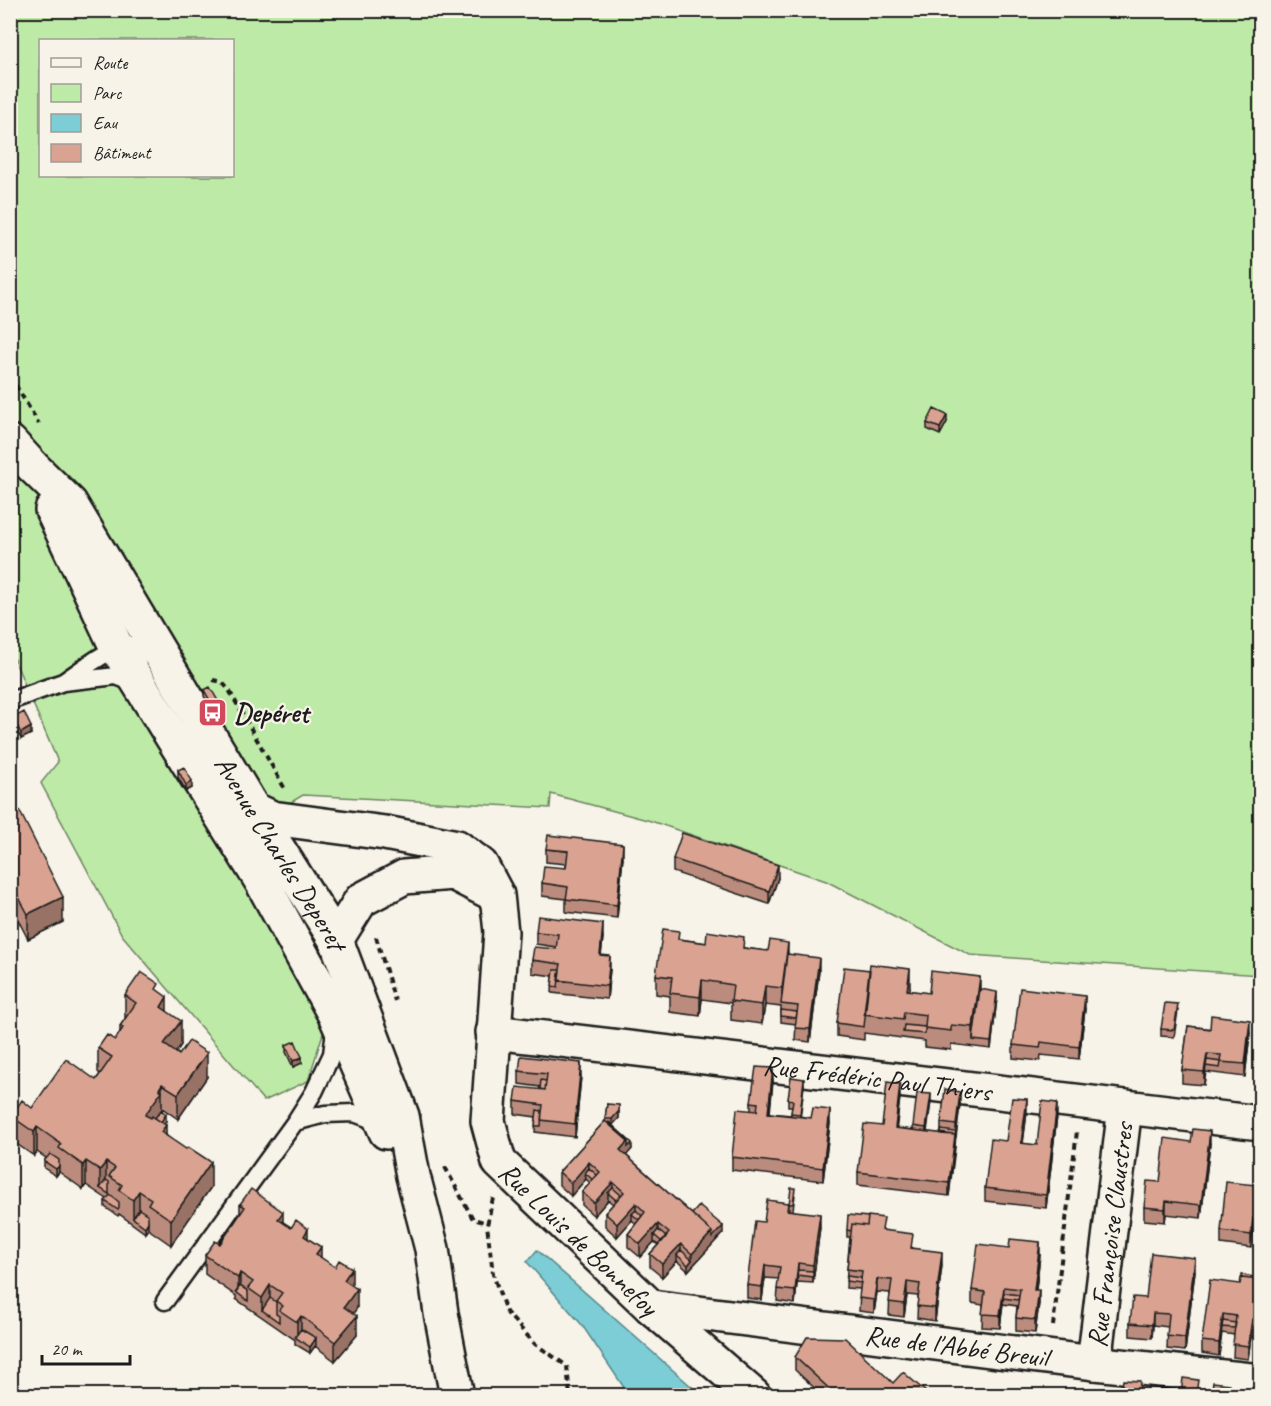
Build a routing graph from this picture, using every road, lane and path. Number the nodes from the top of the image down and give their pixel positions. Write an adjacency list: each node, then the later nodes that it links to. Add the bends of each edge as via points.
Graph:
1 (10, 442): 2 (street, Avenue Charles Deperet)
2 (33, 467): 3 (street, Avenue Charles Deperet); 4 (street, Avenue Charles Deperet, via 70,503)
3 (117, 648): 4 (lane, via 129,644 141,648); 5 (lane); 6 (street, Avenue Charles Deperet)
4 (177, 681): 8 (street, Avenue Charles Deperet)
5 (63, 682): 6 (lane, via 116,676); 7 (lane)
6 (140, 685): 11 (street, Avenue Charles Deperet, via 262,882)
7 (10, 701)
8 (253, 809): 9 (street, Rue Louis de Bonnefoy, via 272,818 457,846 481,865); 10 (street, Avenue Charles Deperet)
9 (497, 895): 10 (street, via 453,873 404,877 361,900); 12 (street, Rue Louis de Bonnefoy, via 501,932)
10 (336, 940): 19 (street, Avenue Charles Deperet, via 402,1116)
11 (336, 1017): 15 (lane, via 332,1054); 17 (street, Avenue Charles Deperet)
12 (493, 1032): 13 (street, Rue Frédéric Paul Thiers); 18 (street, Rue Louis de Bonnefoy, via 488,1121)
13 (1081, 1101): 14 (street, Rue Frédéric Paul Thiers); 22 (path)
14 (1125, 1107): 16 (street, Rue Frédéric Paul Thiers); 23 (street, Rue Françoise Claustres)
15 (295, 1122): 17 (lane, via 325,1114 354,1113); 20 (lane)
16 (1260, 1123)
17 (381, 1124): 19 (street, Avenue Charles Deperet)
18 (499, 1162): 21 (street, Rue Louis de Bonnefoy); 26 (path, via 488,1225 493,1274 506,1312 535,1344 567,1366)
19 (413, 1176): 25 (street, Avenue Charles Deperet, via 432,1249)
20 (165, 1301)
21 (651, 1307): 22 (street, Rue de l'Abbé Breuil); 27 (street, Rue Louis de Bonnefoy)
22 (1049, 1357): 23 (street, Rue de l'Abbé Breuil)
23 (1094, 1363): 24 (street, Rue de l'Abbé Breuil)
24 (1260, 1382)
25 (457, 1395)
26 (570, 1395)
27 (754, 1395)

